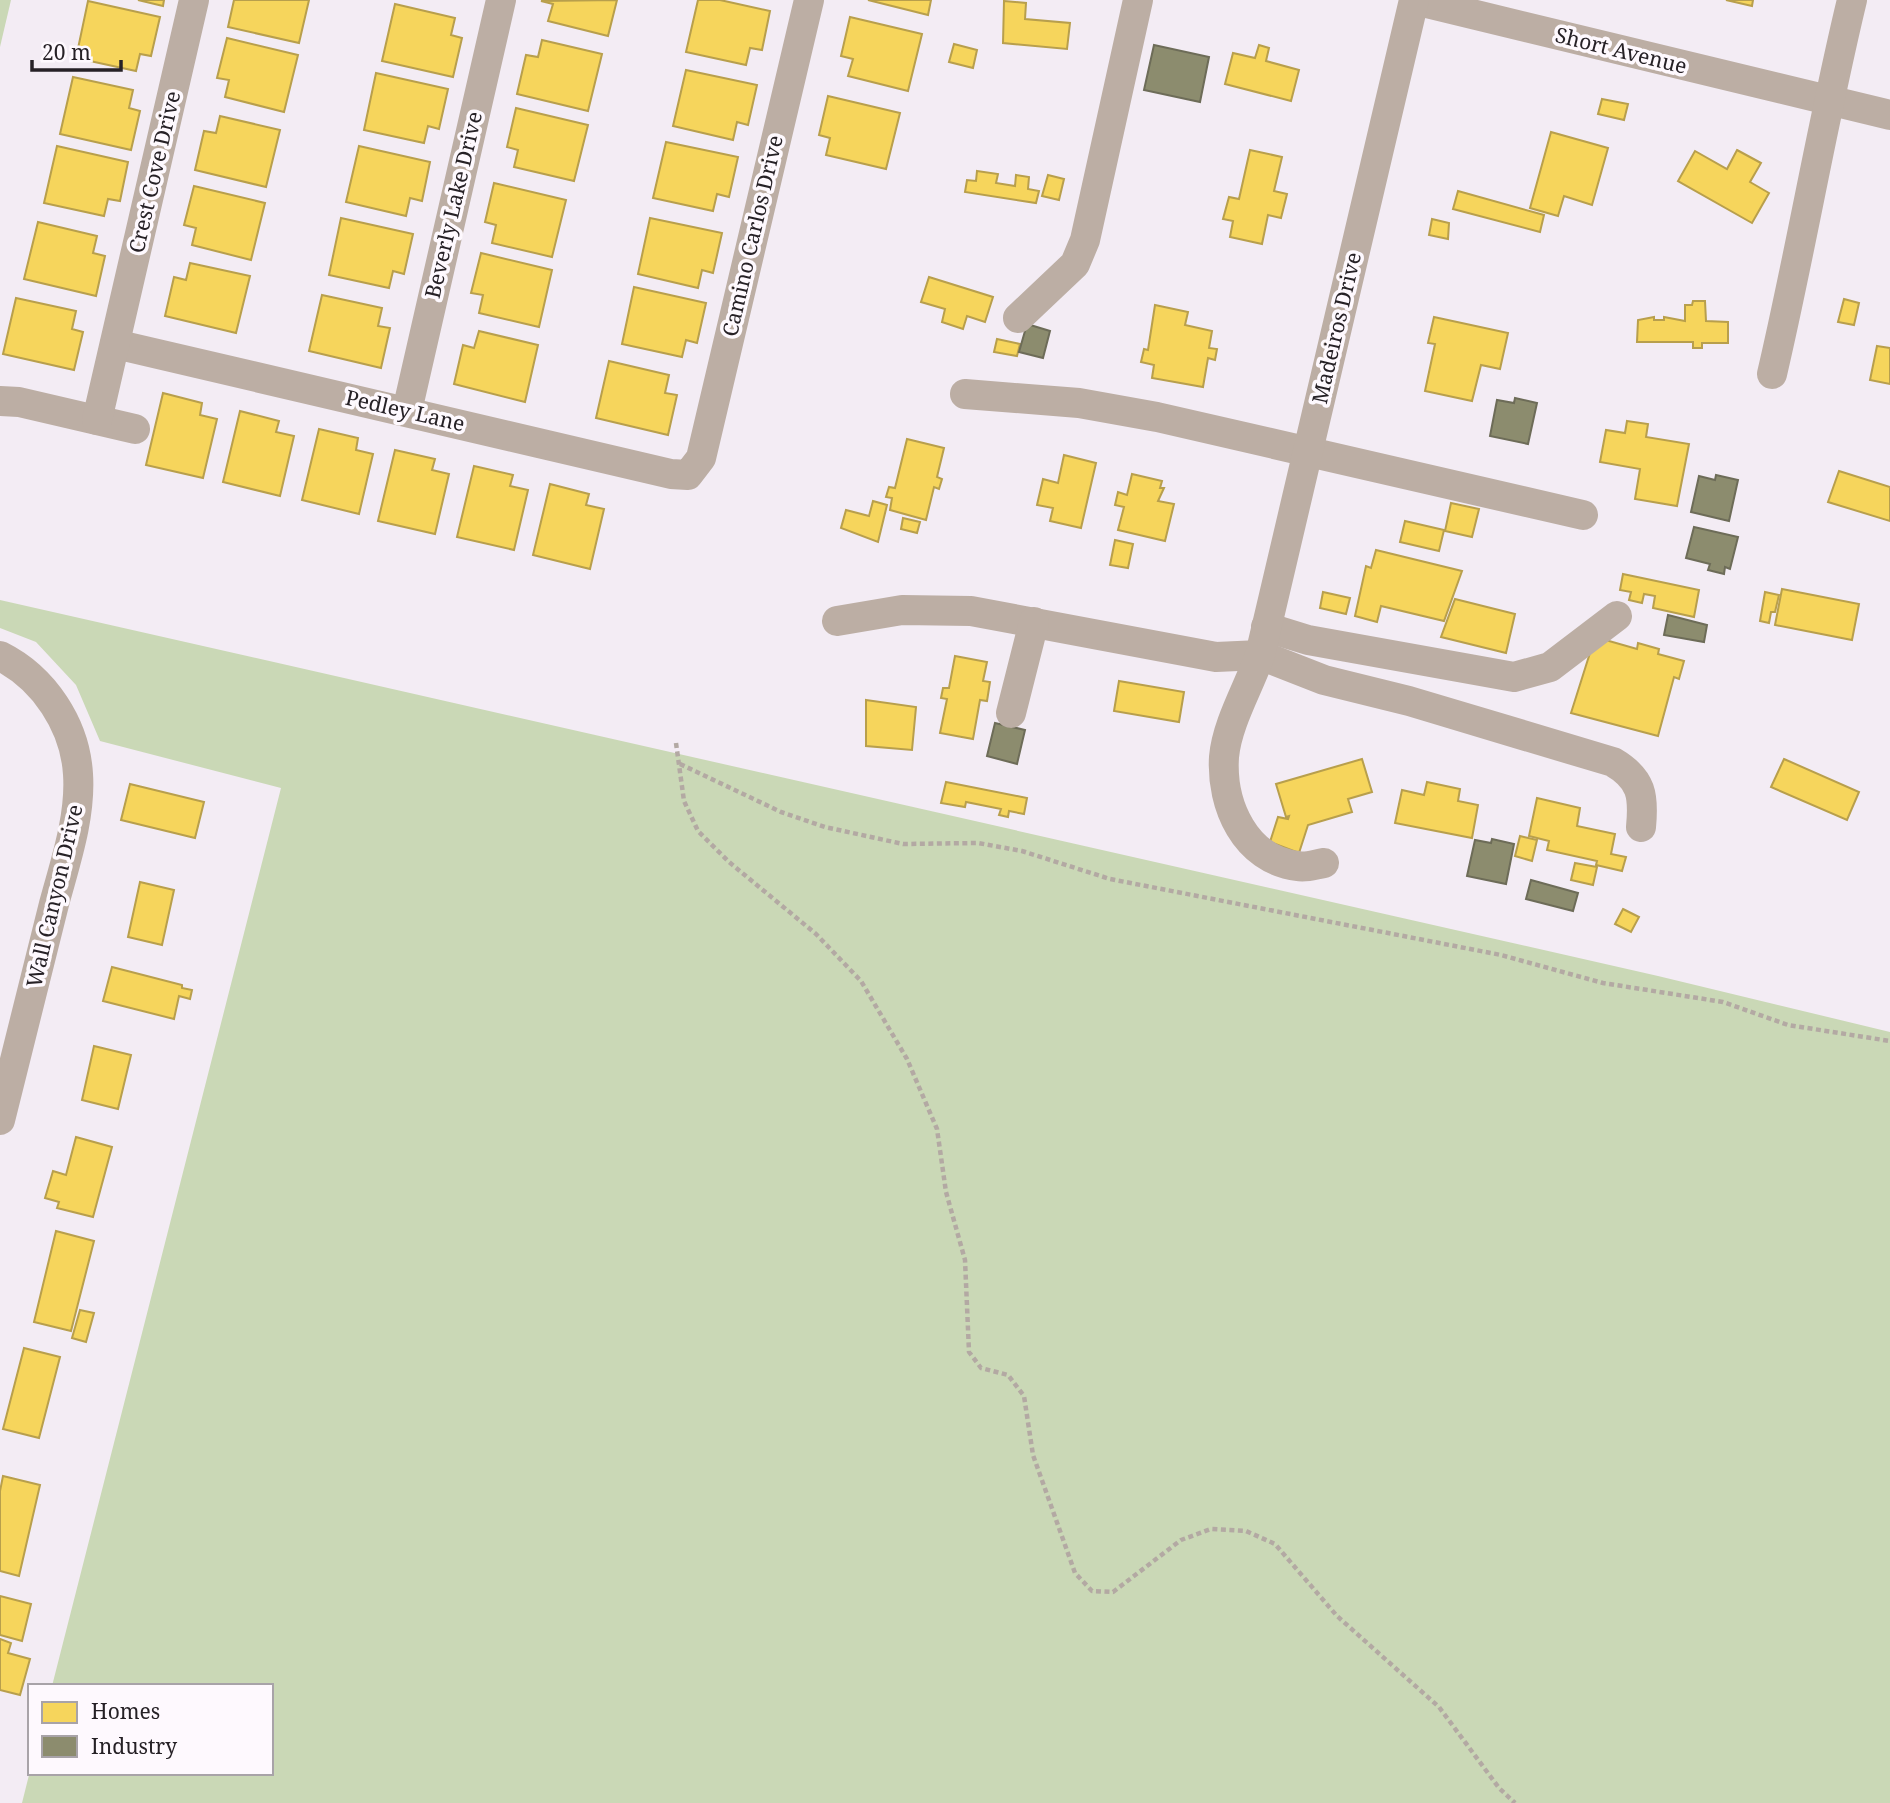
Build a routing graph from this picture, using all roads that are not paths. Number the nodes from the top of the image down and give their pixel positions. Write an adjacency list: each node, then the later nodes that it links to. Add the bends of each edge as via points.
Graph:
1 (194, 0): 10 (street, Crest Cove Drive)
2 (501, 0): 14 (street, Beverly Lake Drive)
3 (809, 0): 18 (street, Camino Carlos Drive, via 701,458)
4 (1138, 0): 9 (street, via 1085,240 1075,264)
5 (1414, 0): 7 (street, Short Avenue); 17 (street, Madeiros Drive)
6 (1852, 0): 7 (street)
7 (1827, 102): 8 (street, Short Avenue); 11 (street)
8 (1890, 115)
9 (1018, 318)
10 (115, 344): 14 (street, Pedley Lane); 15 (street, Crest Cove Drive)
11 (1772, 374)
12 (965, 394): 17 (street, via 1079,403)
13 (0, 401): 15 (street)
14 (407, 411): 18 (street, Pedley Lane, via 671,474 688,475)
15 (97, 420): 16 (street)
16 (135, 429)
17 (1308, 454): 19 (street); 23 (street, Madeiros Drive)
18 (694, 470)
19 (1583, 515)
20 (1618, 616): 23 (street, via 1550,667 1514,677 1308,640)
21 (837, 621): 22 (street, via 936,609)
22 (1034, 622): 23 (street, via 1216,657); 25 (street)
23 (1263, 641): 26 (street, via 1324,680 1613,762 1631,773 1640,790); 27 (street, Madeiros Drive, via 1224,756 1229,805 1238,829 1259,851 1299,867)
24 (0, 656): 28 (street, Wall Canyon Drive, via 37,682 58,709 72,740 78,804)
25 (1012, 713)
26 (1641, 827)
27 (1324, 863)
28 (0, 1121)

